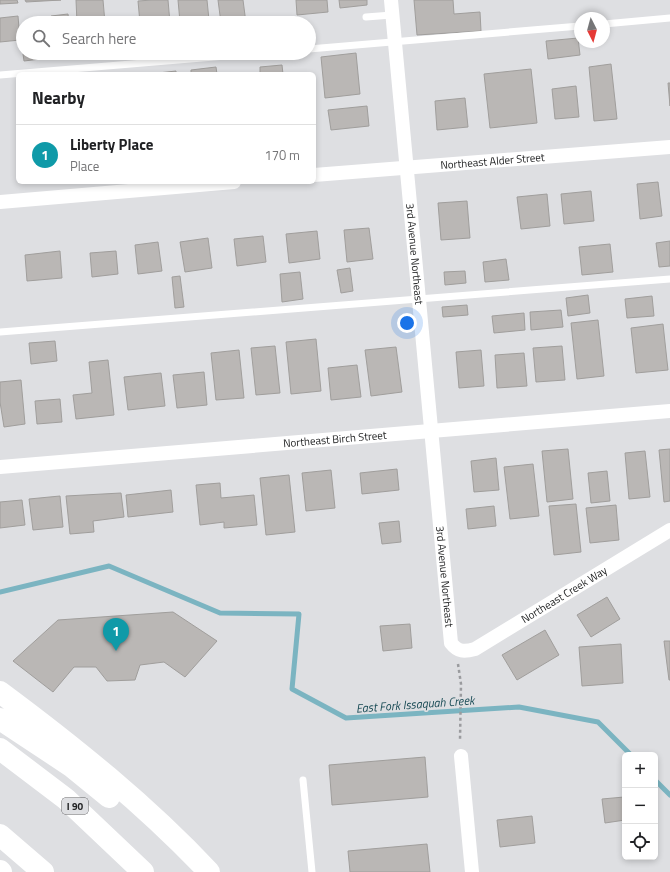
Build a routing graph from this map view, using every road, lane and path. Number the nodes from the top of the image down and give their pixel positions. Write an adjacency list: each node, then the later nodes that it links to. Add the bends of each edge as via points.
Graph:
1 (391, 0): 2 (street, 3rd Avenue Northeast)
2 (392, 15): 3 (lane); 7 (street, 3rd Avenue Northeast)
3 (366, 17)
4 (670, 18): 5 (lane)
5 (610, 23)
6 (574, 27): 7 (lane)
7 (395, 42): 8 (lane); 14 (street, 3rd Avenue Northeast)
8 (316, 48)
9 (179, 60): 10 (lane)
10 (36, 72)
11 (16, 74): 12 (lane)
12 (0, 75)
13 (670, 147): 14 (street, Northeast Alder Street)
14 (406, 168): 15 (street, Northeast Alder Street); 19 (street, 3rd Avenue Northeast)
15 (316, 175)
16 (211, 184): 17 (street)
17 (0, 202)
18 (670, 279): 19 (lane)
19 (418, 300): 20 (lane); 22 (street, 3rd Avenue Northeast)
20 (0, 332)
21 (670, 411): 22 (street, Northeast Birch Street)
22 (430, 432): 23 (street, Northeast Birch Street); 25 (street, 3rd Avenue Northeast, via 449,633 451,643)
23 (0, 467)
24 (670, 530): 25 (street, Northeast Creek Way, via 475,649 465,652)
25 (456, 649): 29 (path, via 461,684)
26 (0, 692): 35 (highway, via 115,782)
27 (0, 719): 34 (highway, via 71,766 148,829)
28 (0, 749): 33 (highway, I 90, via 66,798)
29 (461, 756): 37 (street)
30 (303, 780): 36 (lane)
31 (0, 835): 32 (highway)
32 (43, 872)
33 (143, 872)
34 (194, 872)
35 (209, 872)
36 (312, 872)
37 (472, 872)

